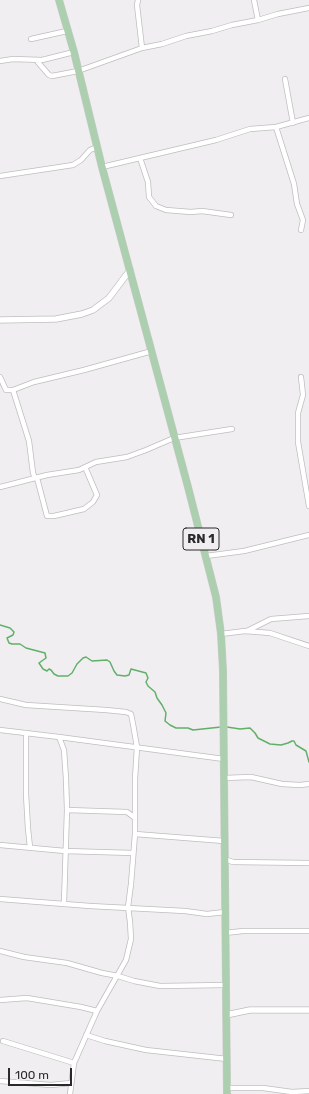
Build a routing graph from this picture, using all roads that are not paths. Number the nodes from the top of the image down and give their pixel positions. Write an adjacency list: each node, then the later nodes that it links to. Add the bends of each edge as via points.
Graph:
1 (59, 0): 6 (main road, RN 1)
2 (138, 0): 8 (street)
3 (254, 0): 5 (street)
4 (309, 8): 5 (street)
5 (258, 20): 8 (street)
6 (67, 31): 7 (street); 9 (main road, RN 1)
7 (31, 39)
8 (142, 48): 12 (street)
9 (74, 52): 10 (street); 12 (main road, RN 1)
10 (36, 60): 11 (street); 12 (street, via 52,76)
11 (0, 61)
12 (78, 71): 17 (main road, RN 1)
13 (285, 79): 15 (street)
14 (309, 118): 15 (street)
15 (293, 123): 16 (street)
16 (276, 127): 18 (street, via 250,129); 22 (street, via 303,220)
17 (97, 147): 19 (main road, RN 1); 20 (street, via 73,165)
18 (140, 158): 19 (street); 21 (street, via 148,182 149,197 156,206 166,210)
19 (102, 167): 23 (main road, RN 1)
20 (0, 176)
21 (231, 215)
22 (301, 230)
23 (130, 270): 24 (street, via 109,298 93,310 56,319); 25 (main road, RN 1)
24 (0, 320)
25 (152, 351): 28 (street, via 34,382); 30 (main road, RN 1)
26 (301, 376): 34 (street, via 303,395 298,414 298,442)
27 (0, 377): 28 (street, via 6,390)
28 (13, 390): 32 (street, via 29,441)
29 (232, 429): 30 (street)
30 (174, 438): 31 (street, via 127,457); 36 (main road, RN 1)
31 (85, 466): 32 (street, via 79,470); 32 (street, via 97,495 84,509 47,516)
32 (36, 478): 33 (street)
33 (0, 487)
34 (309, 506)
35 (309, 535): 36 (street, via 244,551)
36 (206, 556): 39 (main road, RN 1, via 216,597)
37 (309, 616): 38 (street, via 271,619)
38 (245, 631): 39 (street); 40 (street, via 270,633)
39 (221, 634): 46 (main road, RN 1)
40 (309, 646)
41 (0, 699): 45 (street, via 26,705 131,714)
42 (0, 730): 43 (street)
43 (26, 733): 44 (street); 54 (street, via 26,794)
44 (59, 737): 45 (street); 49 (street, via 64,750)
45 (137, 747): 46 (street); 50 (street)
46 (224, 759): 47 (main road, RN 1)
47 (224, 778): 48 (street, via 251,777 282,784); 52 (main road, RN 1)
48 (309, 784)
49 (67, 810): 50 (street, via 127,812); 55 (street)
50 (135, 818): 51 (street)
51 (135, 834): 52 (street); 56 (street)
52 (224, 841): 57 (main road, RN 1)
53 (0, 845): 54 (street)
54 (30, 847): 55 (street)
55 (65, 851): 56 (street); 60 (street)
56 (133, 853): 61 (street)
57 (224, 860): 58 (street); 62 (main road, RN 1)
58 (309, 863)
59 (0, 898): 60 (street)
60 (64, 903): 61 (street)
61 (128, 907): 62 (street, via 207,914); 66 (street, via 131,939 126,960)
62 (225, 912): 64 (main road, RN 1)
63 (309, 932): 64 (street)
64 (225, 933): 67 (main road, RN 1)
65 (0, 951): 66 (street, via 67,963)
66 (118, 976): 67 (street, via 134,982 160,986); 70 (street)
67 (226, 985): 71 (main road, RN 1)
68 (0, 1000): 70 (street, via 27,998)
69 (309, 1010): 71 (street, via 250,1010)
70 (97, 1011): 72 (street)
71 (226, 1015): 74 (main road, RN 1)
72 (86, 1035): 74 (street, via 146,1050); 75 (street)
73 (3, 1041): 75 (street)
74 (227, 1059): 78 (main road, RN 1)
75 (74, 1063): 77 (street)
76 (0, 1081): 77 (street, via 51,1085)
77 (71, 1083): 81 (street)
78 (227, 1091): 80 (street, via 263,1088)
79 (309, 1091): 80 (street)
80 (292, 1093)
81 (70, 1094)

